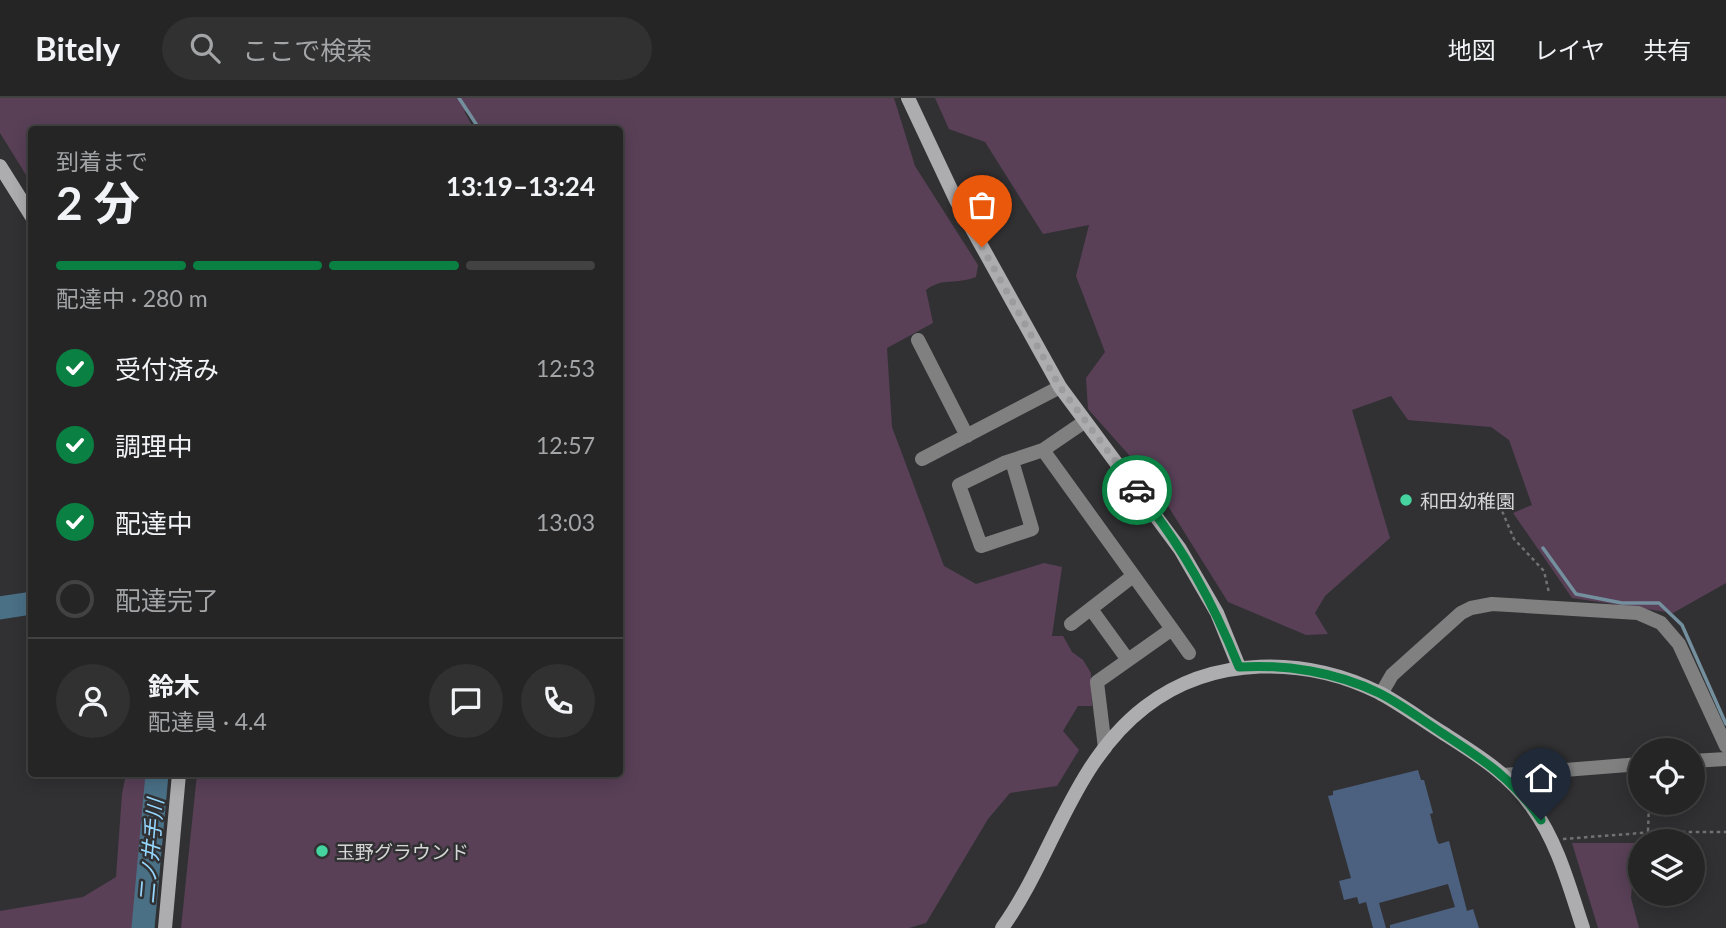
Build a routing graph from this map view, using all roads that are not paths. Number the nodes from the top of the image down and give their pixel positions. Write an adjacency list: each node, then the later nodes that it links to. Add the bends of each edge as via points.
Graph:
1 (908, 98): 5 (street, via 956,200)
2 (0, 166): 3 (street)
3 (28, 211)
4 (918, 340): 7 (street)
5 (1060, 387): 6 (street); 7 (street)
6 (1084, 422): 8 (street); 17 (street, via 1180,549 1217,613)
7 (967, 436): 9 (street)
8 (1044, 450): 10 (street); 11 (street)
9 (922, 459)
10 (1012, 461): 10 (street, via 959,485 981,547 1032,529)
11 (1133, 576): 12 (street); 14 (street)
12 (1091, 609): 13 (street); 16 (street)
13 (1071, 624)
14 (1172, 629): 15 (street); 16 (street)
15 (1189, 653)
16 (1128, 660): 20 (street, via 1097,682)
17 (1239, 667): 18 (street, via 1296,669); 20 (street, via 1164,694 1143,708)
18 (1381, 694): 19 (street, via 1392,675 1471,608 1492,604 1638,613 1661,623 1679,644); 24 (street)
19 (1726, 746)
20 (1105, 748): 27 (street, via 1078,786)
21 (1726, 759): 22 (street)
22 (1705, 760)
23 (1628, 765): 24 (street)
24 (1503, 775): 28 (street, via 1531,805 1553,842)
25 (179, 777): 26 (street)
26 (165, 928)
27 (1002, 928)
28 (1583, 928)

